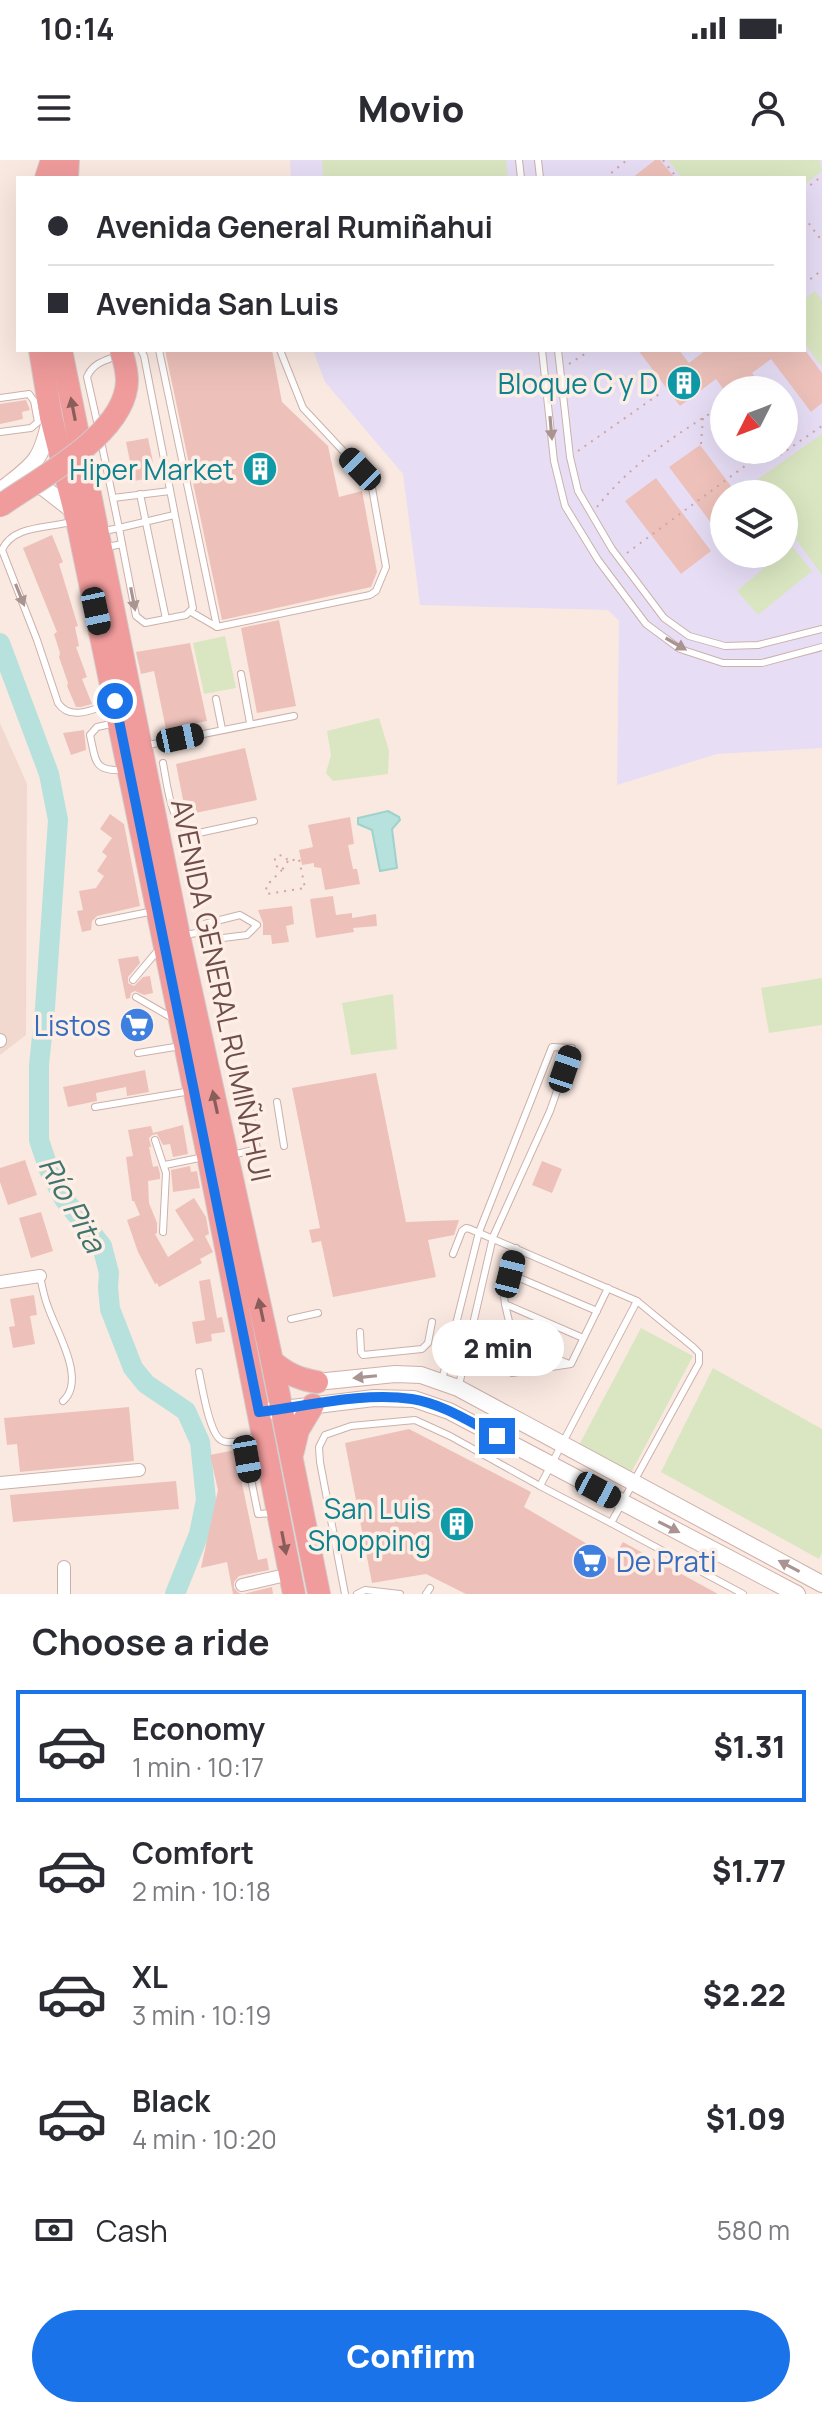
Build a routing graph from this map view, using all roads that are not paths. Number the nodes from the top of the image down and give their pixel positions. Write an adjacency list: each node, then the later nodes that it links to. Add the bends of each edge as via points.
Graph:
1 (40, 352): 11 (highway, AVENIDA GENERAL RUMIÑAHUI)
2 (61, 352): 21 (highway, AVENIDA GENERAL RUMIÑAHUI, one-way to 2)
3 (121, 352): 18 (highway, bridge, via 127,382 113,421 92,442)
4 (132, 352): 17 (lane, via 97,363 87,377)
5 (140, 352): 15 (lane)
6 (159, 352): 26 (lane)
7 (281, 352): 26 (lane, via 303,408 372,488 386,567 370,595)
8 (542, 352): 23 (lane, one-way to 23, via 554,461 565,506)
9 (558, 352): 22 (lane, via 578,491)
10 (0, 398): 11 (lane, via 29,394)
11 (45, 413): 12 (lane, via 35,426); 13 (main road, via 44,448); 21 (highway, AVENIDA GENERAL RUMIÑAHUI)
12 (0, 432)
13 (18, 477): 14 (main road); 21 (main road, via 44,488)
14 (0, 491)
15 (170, 491): 16 (lane); 19 (lane)
16 (140, 494): 17 (lane); 20 (lane)
17 (113, 498): 21 (lane)
18 (0, 506)
19 (174, 515): 20 (lane); 24 (lane)
20 (146, 521): 21 (lane); 25 (lane)
21 (98, 530): 25 (lane, one-way to 25, via 136,616 145,623); 31 (highway, AVENIDA GENERAL RUMIÑAHUI); 31 (lane, one-way to 31, via 23,531 2,550 62,709 79,714); 35 (highway, AVENIDA GENERAL RUMIÑAHUI)
22 (612, 549): 23 (lane); 27 (lane, via 664,618 689,636 725,646 758,645)
23 (598, 560): 28 (lane, one-way to 28, via 646,624 680,649 723,663 762,663)
24 (191, 612): 25 (lane); 26 (lane)
25 (166, 619)
26 (217, 627)
27 (822, 629)
28 (822, 647)
29 (241, 674): 33 (lane)
30 (216, 699): 34 (lane)
31 (117, 712): 37 (highway, AVENIDA GENERAL RUMIÑAHUI); 37 (lane, via 90,735 100,767)
32 (294, 716): 33 (lane)
33 (250, 723): 34 (lane)
34 (222, 729): 35 (lane)
35 (140, 747): 38 (highway, AVENIDA GENERAL RUMIÑAHUI)
36 (163, 763): 38 (lane)
37 (129, 770): 40 (highway, AVENIDA GENERAL RUMIÑAHUI)
38 (164, 813): 39 (lane, via 194,834); 42 (highway, AVENIDA GENERAL RUMIÑAHUI)
39 (254, 821)
40 (157, 910): 41 (lane); 42 (highway, AVENIDA GENERAL RUMIÑAHUI)
41 (99, 922)
42 (179, 937): 42 (lane, via 247,935 257,925 240,915); 43 (lane); 45 (highway, AVENIDA GENERAL RUMIÑAHUI); 54 (highway, AVENIDA GENERAL RUMIÑAHUI, one-way to 42)
43 (133, 980)
44 (136, 997): 45 (lane)
45 (179, 1021): 46 (highway, AVENIDA GENERAL RUMIÑAHUI)
46 (184, 1046): 47 (lane); 48 (highway, AVENIDA GENERAL RUMIÑAHUI)
47 (138, 1053)
48 (194, 1091): 50 (lane); 54 (highway, AVENIDA GENERAL RUMIÑAHUI)
49 (277, 1102): 53 (lane)
50 (95, 1107)
51 (249, 1107): 54 (lane, via 257,1149)
52 (155, 1140): 55 (lane)
53 (284, 1146)
54 (218, 1156): 55 (lane); 73 (highway, AVENIDA GENERAL RUMIÑAHUI, one-way to 54); 81 (highway, AVENIDA GENERAL RUMIÑAHUI)
55 (165, 1165): 56 (lane)
56 (163, 1232)
57 (479, 1232): 58 (lane); 58 (lane, via 552,1047 572,1048); 60 (lane, via 462,1231); 78 (lane)
58 (493, 1237): 59 (lane); 80 (lane)
59 (516, 1248): 61 (lane); 64 (lane)
60 (453, 1254)
61 (510, 1274): 66 (lane); 67 (lane)
62 (40, 1276): 63 (street); 82 (lane, via 69,1360 72,1386)
63 (0, 1282)
64 (608, 1288): 65 (lane); 67 (lane)
65 (637, 1301): 87 (lane); 91 (lane, via 699,1353 699,1363)
66 (505, 1304): 72 (lane); 74 (lane, via 514,1343)
67 (597, 1311): 72 (lane)
68 (318, 1313): 69 (lane)
69 (291, 1319)
70 (432, 1322): 71 (lane, via 422,1349 363,1355)
71 (360, 1332)
72 (583, 1338): 74 (lane)
73 (272, 1361): 77 (highway, via 300,1379); 79 (highway, AVENIDA GENERAL RUMIÑAHUI)
74 (571, 1364): 76 (lane)
75 (199, 1372): 86 (lane, via 221,1441)
76 (512, 1373)
77 (317, 1382): 78 (main road, one-way to 77, via 395,1374); 79 (main road)
78 (441, 1382): 80 (main road)
79 (277, 1386): 81 (main road); 84 (highway, AVENIDA GENERAL RUMIÑAHUI)
80 (458, 1388): 85 (main road); 87 (main road)
81 (256, 1400): 84 (main road); 86 (highway, AVENIDA GENERAL RUMIÑAHUI)
82 (63, 1401)
83 (313, 1405): 84 (main road); 85 (main road, via 414,1399); 88 (highway, via 298,1430)
84 (282, 1409): 88 (highway, AVENIDA GENERAL RUMIÑAHUI)
85 (449, 1411): 89 (main road)
86 (264, 1442): 99 (highway, AVENIDA GENERAL RUMIÑAHUI, one-way to 99)
87 (562, 1443): 89 (lane); 91 (main road)
88 (293, 1460): 103 (highway, AVENIDA GENERAL RUMIÑAHUI)
89 (551, 1464): 93 (lane); 94 (main road)
90 (139, 1470): 92 (street)
91 (632, 1482): 94 (lane); 96 (main road)
92 (0, 1483)
93 (540, 1486): 95 (lane); 104 (lane, via 415,1420 351,1426 325,1435 320,1462)
94 (621, 1503): 95 (lane); 98 (main road, one-way to 98)
95 (611, 1523): 107 (lane)
96 (756, 1549): 98 (main road); 100 (main road, one-way to 96)
97 (64, 1567): 102 (street)
98 (746, 1568): 108 (main road)
99 (292, 1584): 101 (street)
100 (822, 1584)
101 (242, 1585)
102 (64, 1594)
103 (319, 1594)
104 (345, 1594)
105 (357, 1594): 106 (lane)
106 (400, 1594)
107 (743, 1594)
108 (797, 1594)

